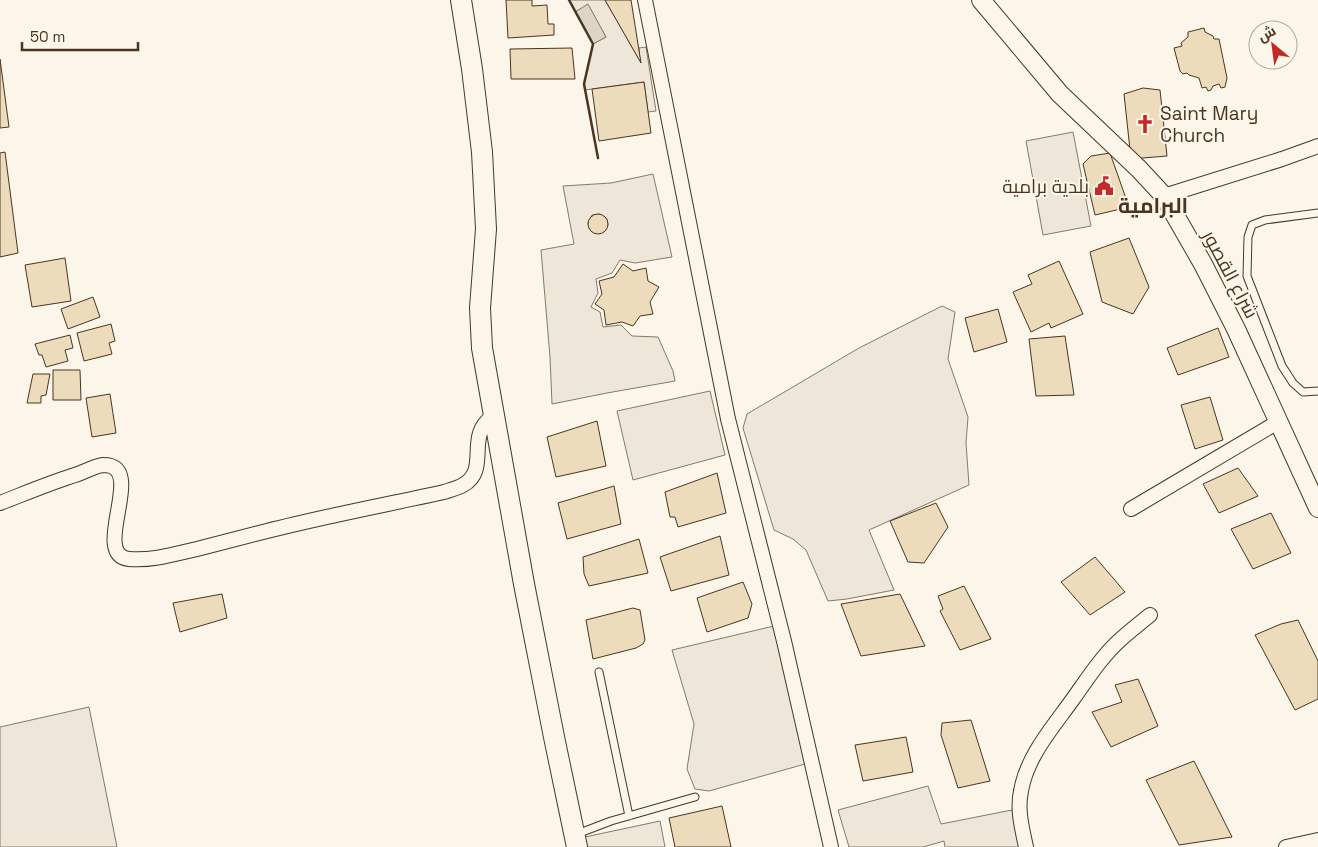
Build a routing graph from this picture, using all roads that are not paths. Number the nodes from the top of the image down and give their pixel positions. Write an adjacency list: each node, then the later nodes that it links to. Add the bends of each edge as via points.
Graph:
1 (461, 0): 8 (main road, via 482,152 486,229 480,308 482,348)
2 (645, 0): 19 (street, via 728,419 782,632)
3 (980, 0): 5 (street, شراع القصور, via 1060,94)
4 (1318, 146): 5 (street)
5 (1164, 196): 9 (street, شراع القصور, via 1236,329)
6 (1318, 213): 7 (lane, via 1265,220 1252,225 1248,237 1247,276 1282,366 1303,392)
7 (1318, 392)
8 (494, 416): 10 (street, via 486,421 479,434 475,475 462,486 153,558 124,558 114,547 121,486 120,474 111,466 103,465); 18 (main road)
9 (1278, 422): 11 (street, شراع القصور); 12 (street)
10 (0, 503)
11 (1318, 508)
12 (1131, 509)
13 (1150, 615): 20 (street, via 1120,640 1093,670 1029,765 1021,790 1020,815)
14 (599, 672): 16 (lane)
15 (695, 797): 16 (lane)
16 (629, 816): 18 (lane, via 611,821)
17 (1318, 840): 21 (street)
18 (575, 841)
19 (831, 847)
20 (1026, 847)
21 (1286, 847)

